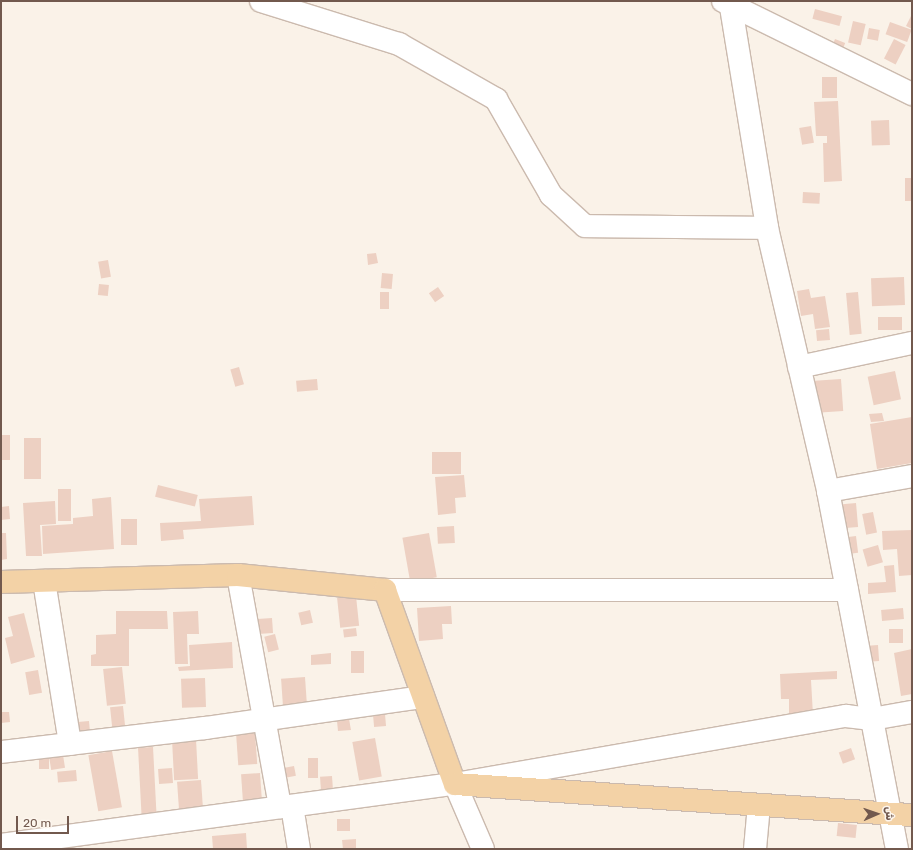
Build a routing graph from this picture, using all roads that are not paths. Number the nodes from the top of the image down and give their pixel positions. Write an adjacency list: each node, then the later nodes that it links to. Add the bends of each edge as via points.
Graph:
1 (261, 1): 3 (street)
2 (728, 2): 4 (street); 5 (street)
3 (298, 7): 5 (street, via 398,44 496,99 551,196 585,226)
4 (912, 94)
5 (767, 228): 7 (street)
6 (912, 343): 7 (street)
7 (799, 366): 9 (street)
8 (912, 476): 9 (street)
9 (828, 491): 14 (street)
10 (238, 575): 11 (main road); 13 (main road); 17 (street)
11 (44, 581): 12 (main road); 19 (street)
12 (1, 582)
13 (385, 590): 14 (street); 15 (main road)
14 (847, 590): 18 (street)
15 (423, 696): 17 (street); 21 (main road)
16 (912, 712): 18 (street)
17 (264, 719): 19 (street); 22 (street)
18 (872, 719): 21 (street, via 846,716); 24 (street)
19 (70, 744): 20 (street)
20 (1, 752)
21 (455, 784): 22 (street); 23 (main road); 28 (street)
22 (286, 806): 26 (street); 27 (street)
23 (759, 806): 24 (main road); 29 (street)
24 (890, 815): 25 (main road); 30 (street)
25 (912, 815)
26 (9, 846)
27 (300, 849)
28 (483, 849)
29 (755, 849)
30 (897, 849)

